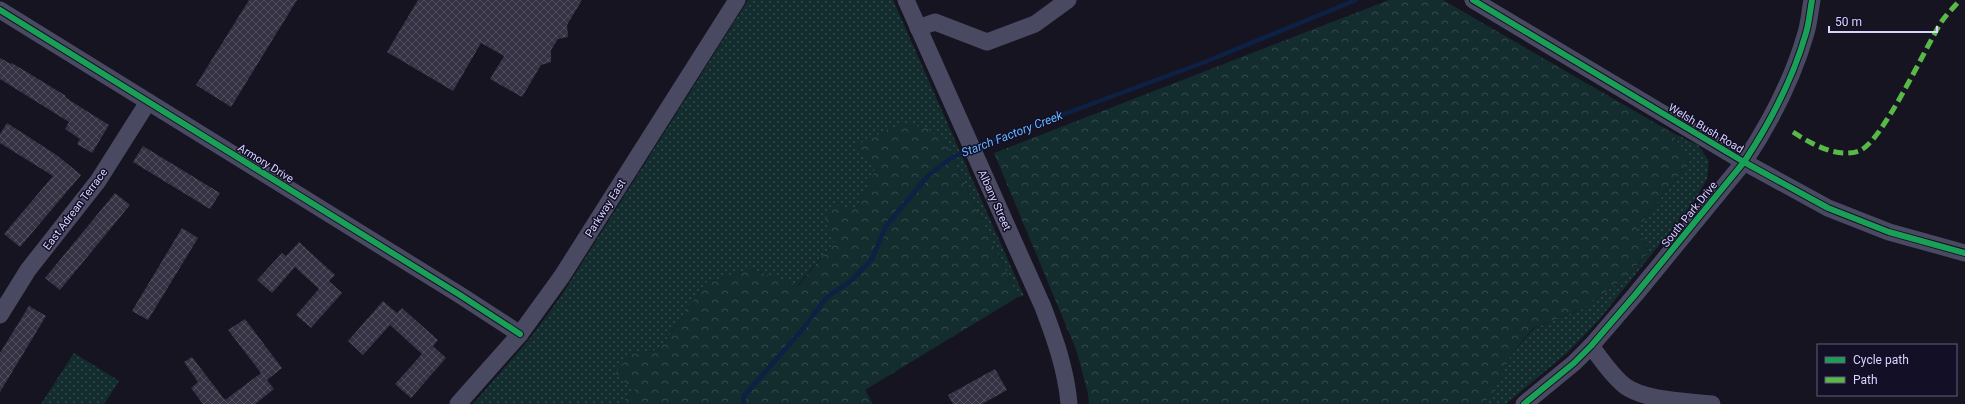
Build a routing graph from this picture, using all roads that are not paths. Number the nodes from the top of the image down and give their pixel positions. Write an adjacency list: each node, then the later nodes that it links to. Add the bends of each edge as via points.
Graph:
1 (737, 0): 12 (street, Parkway East, via 562,276)
2 (906, 0): 7 (street, Albany Street)
3 (1068, 0): 7 (street, via 1035,24 987,42 935,22)
4 (1473, 0): 9 (street, Welsh Bush Road)
5 (1812, 0): 9 (street, South Park Drive, via 1807,32 1792,74)
6 (2, 16): 8 (street, Armory Drive)
7 (918, 28): 15 (street, Albany Street, via 1043,307 1062,359)
8 (148, 102): 11 (street, East Adrean Terrace, via 98,181 28,270); 12 (street, Armory Drive)
9 (1744, 162): 10 (street, Welsh Bush Road, via 1828,208 1889,232); 13 (street, South Park Drive)
10 (1965, 253)
11 (0, 315)
12 (520, 334): 14 (street, Parkway East)
13 (1591, 346): 16 (street, South Park Drive); 17 (street, via 1625,386 1641,394)
14 (458, 404)
15 (1069, 404)
16 (1524, 404)
17 (1712, 404)

